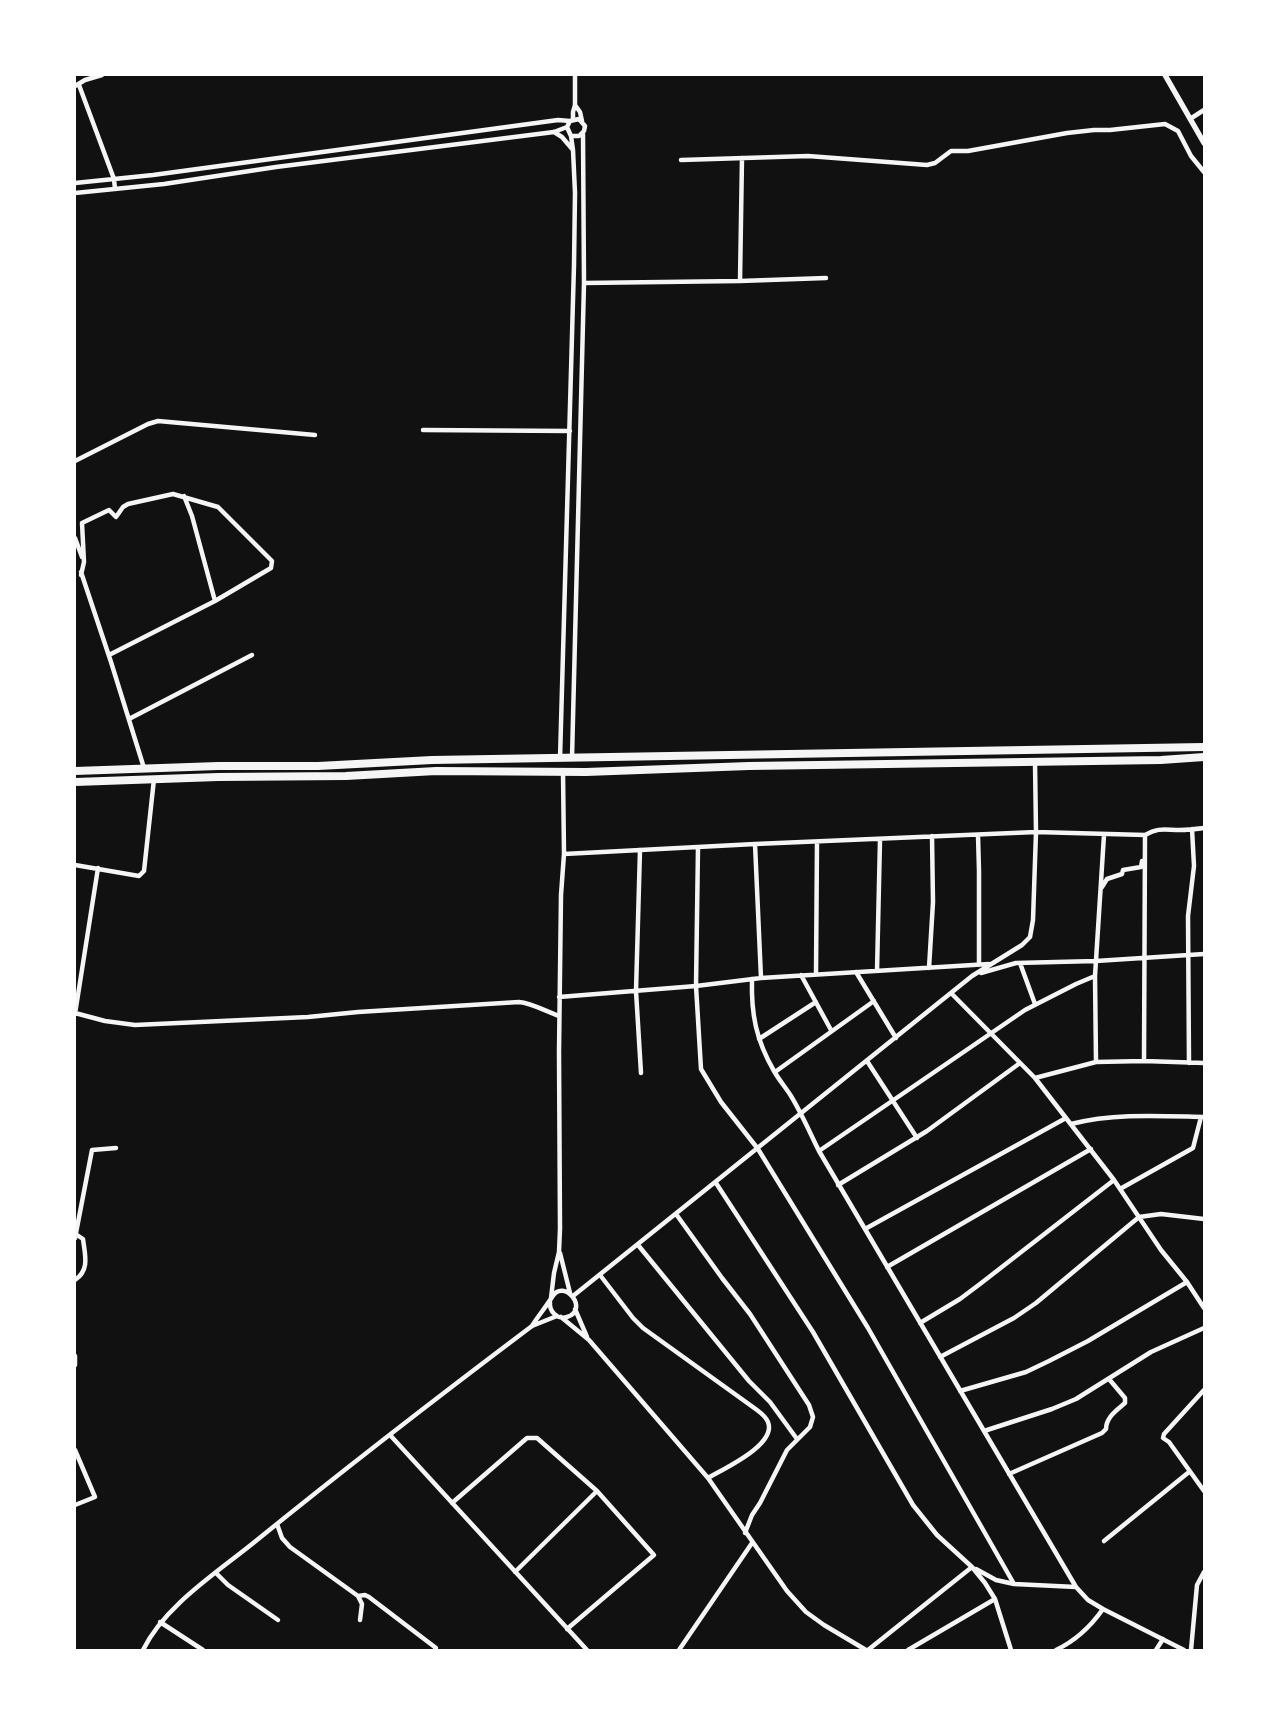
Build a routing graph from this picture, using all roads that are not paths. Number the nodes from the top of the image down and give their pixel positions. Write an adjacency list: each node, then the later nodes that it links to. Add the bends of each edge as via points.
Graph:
1 (102, 75): 4 (street)
2 (575, 75): 5 (street)
3 (1165, 75): 7 (street)
4 (77, 85): 19 (street)
5 (575, 105): 8 (street); 9 (street)
6 (1204, 110): 7 (street)
7 (1190, 119): 14 (street)
8 (572, 120): 9 (street); 10 (street); 19 (street)
9 (582, 121): 12 (street)
10 (567, 127): 11 (street); 13 (street)
11 (554, 132): 15 (street); 21 (street)
12 (583, 134): 13 (street); 25 (street)
13 (571, 136): 15 (street)
14 (1204, 142)
15 (573, 150): 27 (street, via 575,211)
16 (742, 158): 17 (street); 18 (street, via 808,156 927,165 951,151 968,151 1067,133 1165,124 1178,131); 24 (street)
17 (681, 160)
18 (1204, 172)
19 (114, 179): 20 (street); 21 (street)
20 (75, 183)
21 (115, 189): 22 (street)
22 (75, 193)
23 (826, 278): 24 (street)
24 (740, 281): 25 (street)
25 (584, 283): 40 (street)
26 (423, 430): 27 (street)
27 (570, 431): 39 (street)
28 (315, 435): 29 (street, via 158,421)
29 (75, 461)
30 (184, 496): 32 (street, via 173,494 128,504 116,517 109,510 82,523 84,562); 33 (street); 33 (street, via 218,507 272,561 271,568)
31 (75, 538): 32 (street, via 82,558)
32 (81, 575): 34 (street)
33 (216, 601): 34 (street)
34 (109, 655): 36 (street)
35 (252, 655): 36 (street)
36 (129, 719): 42 (street)
37 (1204, 746): 40 (highway)
38 (1204, 757): 41 (highway)
39 (560, 759): 40 (highway); 42 (highway)
40 (572, 759)
41 (1035, 762): 44 (highway); 49 (street)
42 (144, 768): 43 (highway)
43 (75, 771)
44 (564, 772): 45 (highway, via 436,771); 59 (street)
45 (154, 779): 46 (highway); 61 (street, via 144,871 139,876)
46 (75, 782)
47 (1204, 828): 48 (street)
48 (1192, 829): 52 (street, via 1165,828); 64 (street, via 1194,866 1188,916)
49 (1036, 832): 50 (street); 51 (street); 68 (street, via 1030,937)
50 (978, 835): 53 (street); 69 (street)
51 (1104, 835): 52 (street); 62 (street)
52 (1144, 835): 62 (street, via 1142,867 1123,870 1122,874 1107,879); 65 (street)
53 (932, 836): 54 (street); 70 (street)
54 (880, 840): 55 (street); 71 (street)
55 (817, 842): 56 (street); 73 (street)
56 (755, 844): 57 (street); 77 (street)
57 (698, 847): 58 (street); 79 (street)
58 (640, 850): 59 (street); 80 (street)
59 (564, 854): 82 (street)
60 (75, 865): 61 (street)
61 (98, 868): 86 (street)
62 (1100, 890): 66 (street)
63 (1204, 954): 64 (street)
64 (1188, 955): 65 (street); 96 (street)
65 (1143, 958): 66 (street); 93 (street)
66 (1096, 961): 67 (street); 76 (street)
67 (1020, 963): 75 (street); 85 (street)
68 (992, 964): 69 (street); 75 (street)
69 (979, 965): 70 (street)
70 (929, 968): 71 (street)
71 (878, 971): 72 (street)
72 (856, 972): 73 (street); 83 (street)
73 (816, 974): 74 (street)
74 (801, 975): 77 (street); 84 (street)
75 (972, 976): 81 (street)
76 (1095, 976): 85 (street); 94 (street)
77 (761, 978): 78 (street)
78 (752, 979): 79 (street); 91 (street, via 754,1026)
79 (696, 986): 80 (street); 108 (street, via 701,1070 721,1102)
80 (636, 991): 82 (street); 99 (street)
81 (951, 993): 89 (street); 90 (street)
82 (560, 997): 87 (street)
83 (874, 1001): 88 (street); 90 (street)
84 (816, 1002): 88 (street); 91 (street)
85 (1034, 1004): 89 (street)
86 (75, 1014): 87 (street, via 135,1025 520,1002)
87 (559, 1016): 121 (street)
88 (831, 1030): 98 (street)
89 (990, 1034): 95 (street); 101 (street)
90 (896, 1038): 92 (street)
91 (759, 1039): 98 (street)
92 (867, 1061): 101 (street); 102 (street)
93 (1144, 1061): 94 (street); 96 (street)
94 (1096, 1062): 100 (street)
95 (1020, 1063): 100 (street); 106 (street)
96 (1189, 1063): 97 (street)
97 (1204, 1063)
98 (774, 1072): 102 (street)
99 (641, 1073)
100 (1034, 1078): 104 (street)
101 (893, 1101): 106 (street); 110 (street)
102 (800, 1114): 108 (street); 110 (street)
103 (1203, 1117): 105 (street, via 1134,1116); 114 (street, via 1193,1148)
104 (1066, 1118): 105 (street); 118 (street)
105 (1071, 1124): 109 (street)
106 (917, 1138): 113 (street)
107 (116, 1148): 119 (street, via 92,1150)
108 (758, 1149): 112 (street); 160 (street, via 868,1328)
109 (1090, 1149): 111 (street); 122 (street)
110 (819, 1152): 113 (street)
111 (1114, 1180): 114 (street); 131 (street, via 973,1289)
112 (716, 1183): 115 (street); 156 (street, via 813,1332 913,1505 937,1535)
113 (838, 1185): 118 (street)
114 (1120, 1189): 116 (street)
115 (676, 1214): 120 (street); 143 (street, via 750,1314 809,1405 813,1417 810,1427)
116 (1139, 1217): 117 (street, via 1161,1214); 125 (street); 136 (street, via 1036,1303)
117 (1204, 1220)
118 (865, 1229): 122 (street)
119 (76, 1237): 124 (street, via 83,1239 87,1264)
120 (638, 1245): 123 (street); 143 (street, via 749,1381 770,1402)
121 (559, 1252): 126 (street); 127 (street)
122 (887, 1267): 131 (street)
123 (600, 1275): 126 (street); 147 (street, via 643,1328 768,1420 766,1438 756,1449)
124 (75, 1280)
125 (1187, 1282): 128 (street); 140 (street, via 1049,1361 1026,1372)
126 (572, 1295): 127 (street, via 558,1292); 129 (street)
127 (551, 1300): 130 (street, via 551,1311); 132 (street)
128 (1204, 1308)
129 (575, 1309): 130 (street, via 569,1316); 134 (street)
130 (559, 1317): 132 (street); 134 (street)
131 (920, 1323): 136 (street)
132 (532, 1326): 142 (street)
133 (1204, 1328): 138 (street, via 1152,1352)
134 (589, 1340): 147 (street)
135 (75, 1356): 137 (street)
136 (940, 1357): 140 (street)
137 (75, 1365)
138 (1109, 1378): 141 (street, via 1076,1399); 146 (street, via 1125,1398 1125,1403 1111,1416 1102,1433)
139 (1204, 1390): 145 (street, via 1163,1438)
140 (960, 1391): 141 (street)
141 (984, 1431): 146 (street)
142 (390, 1435): 150 (street); 152 (street)
143 (797, 1439): 153 (street, via 752,1515)
144 (75, 1450): 151 (street, via 95,1497)
145 (1189, 1472): 149 (street); 154 (street)
146 (1009, 1474): 161 (street)
147 (708, 1478): 153 (street)
148 (597, 1491): 150 (street, via 537,1438 527,1438); 157 (street); 168 (street, via 654,1555)
149 (1204, 1491)
150 (452, 1503): 157 (street)
151 (75, 1505)
152 (277, 1524): 159 (street); 162 (street, via 282,1538 290,1547)
153 (745, 1533): 155 (street)
154 (1104, 1541)
155 (752, 1543): 174 (street); 175 (street, via 806,1612)
156 (972, 1567): 160 (street, via 996,1580); 163 (street); 175 (street)
157 (514, 1572): 168 (street)
158 (1204, 1572): 181 (street, via 1197,1585)
159 (216, 1574): 165 (street); 167 (street)
160 (1014, 1584): 161 (street)
161 (1076, 1587): 164 (street)
162 (358, 1596): 166 (street, via 362,1604); 172 (street, via 370,1597)
163 (995, 1599): 176 (street); 177 (street)
164 (1103, 1609): 169 (street); 178 (street, via 1071,1642)
165 (278, 1620)
166 (360, 1620)
167 (160, 1622): 170 (street); 171 (street)
168 (567, 1629): 173 (street)
169 (1163, 1639): 179 (street); 180 (street)
170 (143, 1650)
171 (203, 1650)
172 (435, 1650)
173 (586, 1650)
174 (679, 1650)
175 (867, 1650)
176 (908, 1650)
177 (1011, 1650)
178 (1056, 1650)
179 (1156, 1650)
180 (1184, 1650)
181 (1191, 1650)

